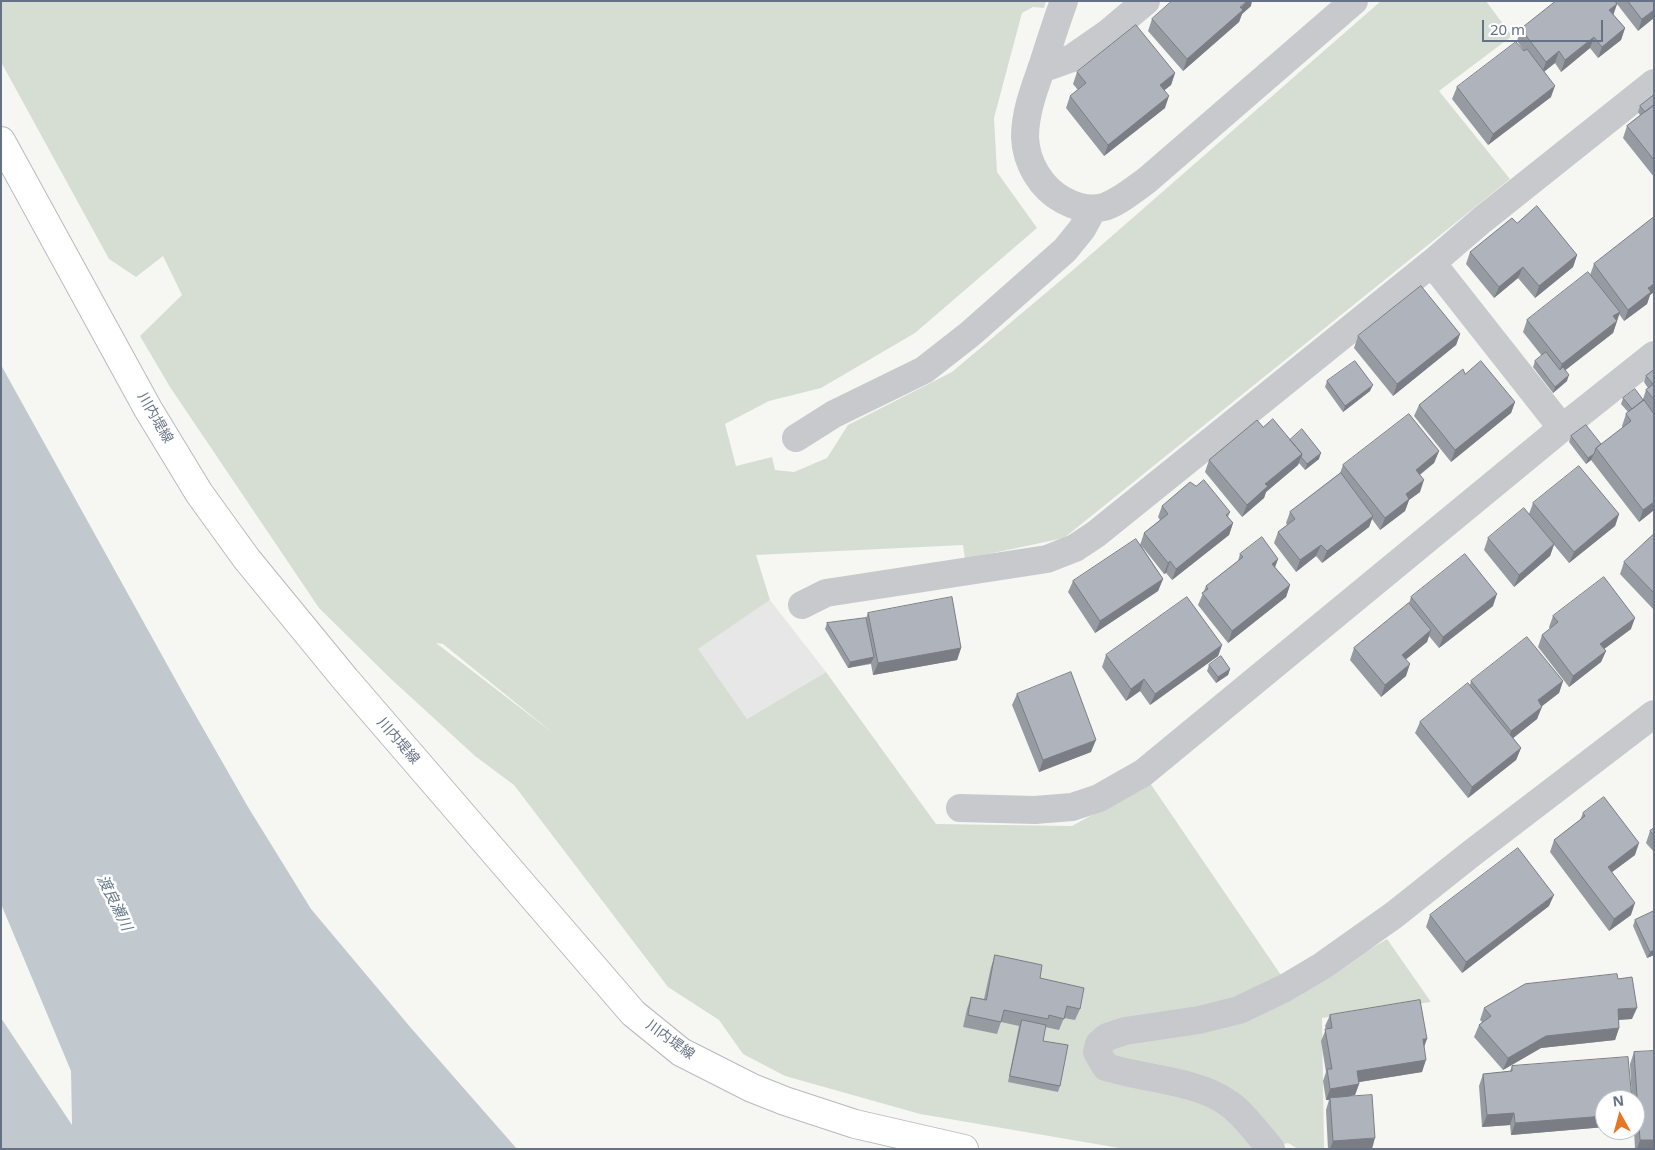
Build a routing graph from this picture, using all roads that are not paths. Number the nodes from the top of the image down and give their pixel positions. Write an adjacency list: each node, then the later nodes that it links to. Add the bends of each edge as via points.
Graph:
1 (1064, 1): 4 (street)
2 (1146, 1): 4 (street, via 1072,58)
3 (1354, 1): 7 (street, via 1146,181 1112,205)
4 (1041, 69): 7 (street, via 1025,138 1030,160 1039,180 1061,199)
5 (1654, 83): 8 (street)
6 (1, 141): 15 (main road, 川内堤線, via 148,408 199,493 246,558 366,703 633,1013 681,1052 752,1088 855,1124)
7 (1093, 210): 11 (street, via 1065,250 924,370 834,414)
8 (1432, 262): 10 (street); 12 (street, via 1075,548 1047,559 826,594)
9 (1654, 355): 10 (street)
10 (1562, 428): 14 (street, via 1143,773 1099,798 1072,807 1035,810)
11 (796, 438)
12 (802, 605)
13 (1654, 714): 16 (street, via 1386,920 1285,988 1239,1010 1198,1020 1125,1030 1099,1044 1097,1052 1106,1067 1175,1082 1212,1094 1229,1104)
14 (960, 808)
15 (964, 1149)
16 (1270, 1149)

